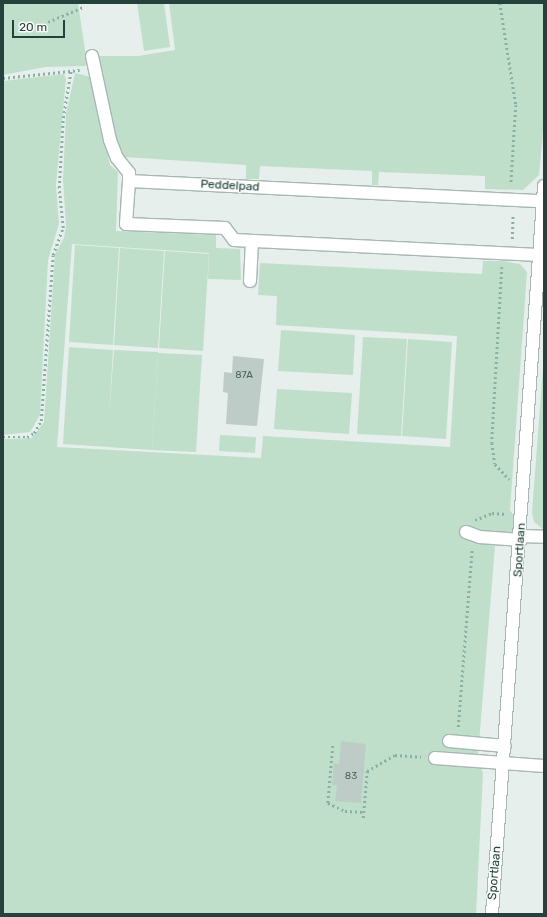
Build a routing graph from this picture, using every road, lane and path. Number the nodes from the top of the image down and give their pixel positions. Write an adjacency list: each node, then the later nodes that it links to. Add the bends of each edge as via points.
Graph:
1 (500, 3): 10 (path, via 516,105 514,171)
2 (84, 7): 3 (path)
3 (48, 22)
4 (92, 56): 6 (street)
5 (71, 70): 6 (path); 7 (path); 19 (path, via 63,118 59,180 63,228 53,255 41,421 34,433 27,437)
6 (94, 70): 8 (street, via 112,146 129,173)
7 (3, 78)
8 (129, 181): 11 (street, Peddelpad); 14 (street, via 126,224 225,228 234,240)
9 (544, 186): 11 (street, Sportlaan)
10 (510, 190)
11 (542, 201): 13 (street, Sportlaan)
12 (513, 207): 15 (path)
13 (542, 240): 16 (street, Sportlaan)
14 (252, 241): 16 (street); 18 (street)
15 (511, 245)
16 (539, 255): 21 (street, Sportlaan)
17 (502, 261): 20 (path, via 493,450 496,464)
18 (250, 281)
19 (3, 437)
20 (513, 481)
21 (517, 515): 22 (path, via 492,513 475,520); 24 (street, Sportlaan)
22 (470, 533): 24 (street); 25 (path)
23 (544, 537): 24 (street)
24 (521, 538): 28 (street, Sportlaan)
25 (458, 730)
26 (449, 741): 28 (street)
27 (333, 746): 32 (path, via 328,803 345,811)
28 (505, 746): 30 (street, Sportlaan)
29 (435, 758): 30 (street); 32 (path, via 395,756 367,771)
30 (504, 763): 31 (street); 34 (street, Sportlaan)
31 (544, 766)
32 (364, 812): 33 (path)
33 (363, 818)
34 (492, 914)

